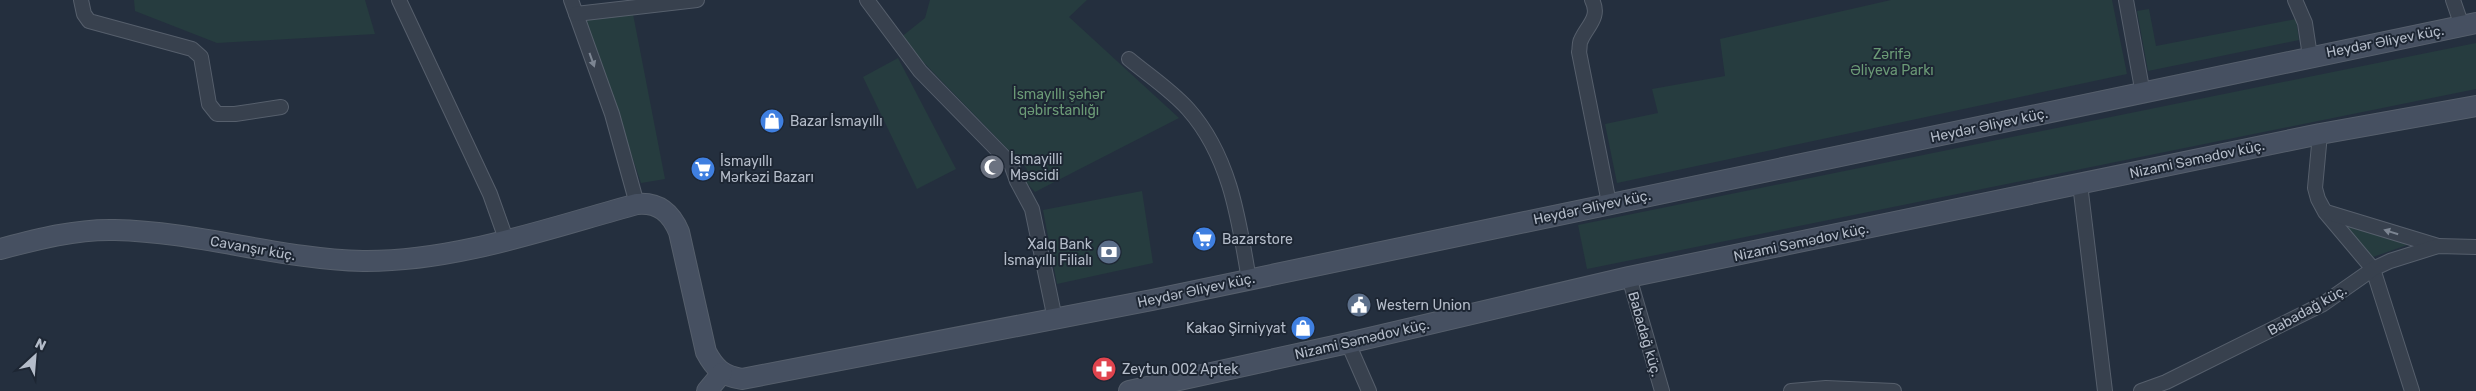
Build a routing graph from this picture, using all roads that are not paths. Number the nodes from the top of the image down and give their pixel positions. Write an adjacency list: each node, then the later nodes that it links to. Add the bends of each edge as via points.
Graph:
1 (81, 0): 16 (street, via 84,14 90,21 192,49 201,57 210,104 217,114)
2 (399, 0): 22 (street, via 490,194)
3 (571, 0): 10 (street)
4 (697, 0): 10 (street)
5 (866, 0): 29 (street, via 920,70 1011,164 1032,209)
6 (1592, 0): 19 (street, via 1596,11 1580,40 1579,52)
7 (2126, 0): 14 (street)
8 (2295, 0): 12 (street, via 2305,23)
9 (2453, 0): 11 (street, Heydər Əliyev küç.)
10 (576, 14): 20 (street, one-way to 20, via 612,114)
11 (2469, 24): 12 (main road, Heydər Əliyev küç.)
12 (2310, 56): 14 (main road, Heydər Əliyev küç.)
13 (1129, 59): 28 (street, via 1187,108 1210,138 1234,196)
14 (2143, 94): 19 (main road, Heydər Əliyev küç.)
15 (2476, 106): 17 (main road, Nizami Səmədov küç.)
16 (281, 107)
17 (2320, 134): 18 (main road, Nizami Səmədov küç.); 21 (street, via 2316,188)
18 (2080, 184): 27 (main road, Nizami Səmədov küç.); 40 (street)
19 (1609, 203): 28 (main road, Heydər Əliyev küç.)
20 (637, 204): 22 (main road, Cavanşır küç.); 31 (main road, Cavanşır küç., via 648,203 663,209 679,232 706,352)
21 (2325, 212): 23 (street, one-way to 21); 26 (street)
22 (506, 239): 25 (main road, Cavanşır küç., via 434,256 365,261 305,257 186,236 114,230 79,232)
23 (2438, 246): 24 (street, Babadağ küç.); 26 (street, Babadağ küç.)
24 (2476, 247)
25 (0, 250)
26 (2373, 269): 33 (street, Babadağ küç., via 2323,304); 42 (street)
27 (1629, 277): 30 (main road, Nizami Səmədov küç.); 37 (street, Babadağ küç.)
28 (1249, 280): 29 (main road, Heydər Əliyev küç.)
29 (1055, 319): 31 (main road, Heydər Əliyev küç., via 742,379)
30 (1348, 343): 32 (main road, Nizami Səmədov küç.); 36 (street)
31 (722, 374): 34 (main road)
32 (1170, 387): 35 (main road, Nizami Səmədov küç.)
33 (2168, 387): 41 (street, Babadağ küç.)
34 (705, 391)
35 (1128, 391)
36 (1369, 391)
37 (1662, 391)
38 (1792, 391): 39 (street, via 1826,388)
39 (1894, 391)
40 (2105, 391)
41 (2141, 391)
42 (2412, 391)

